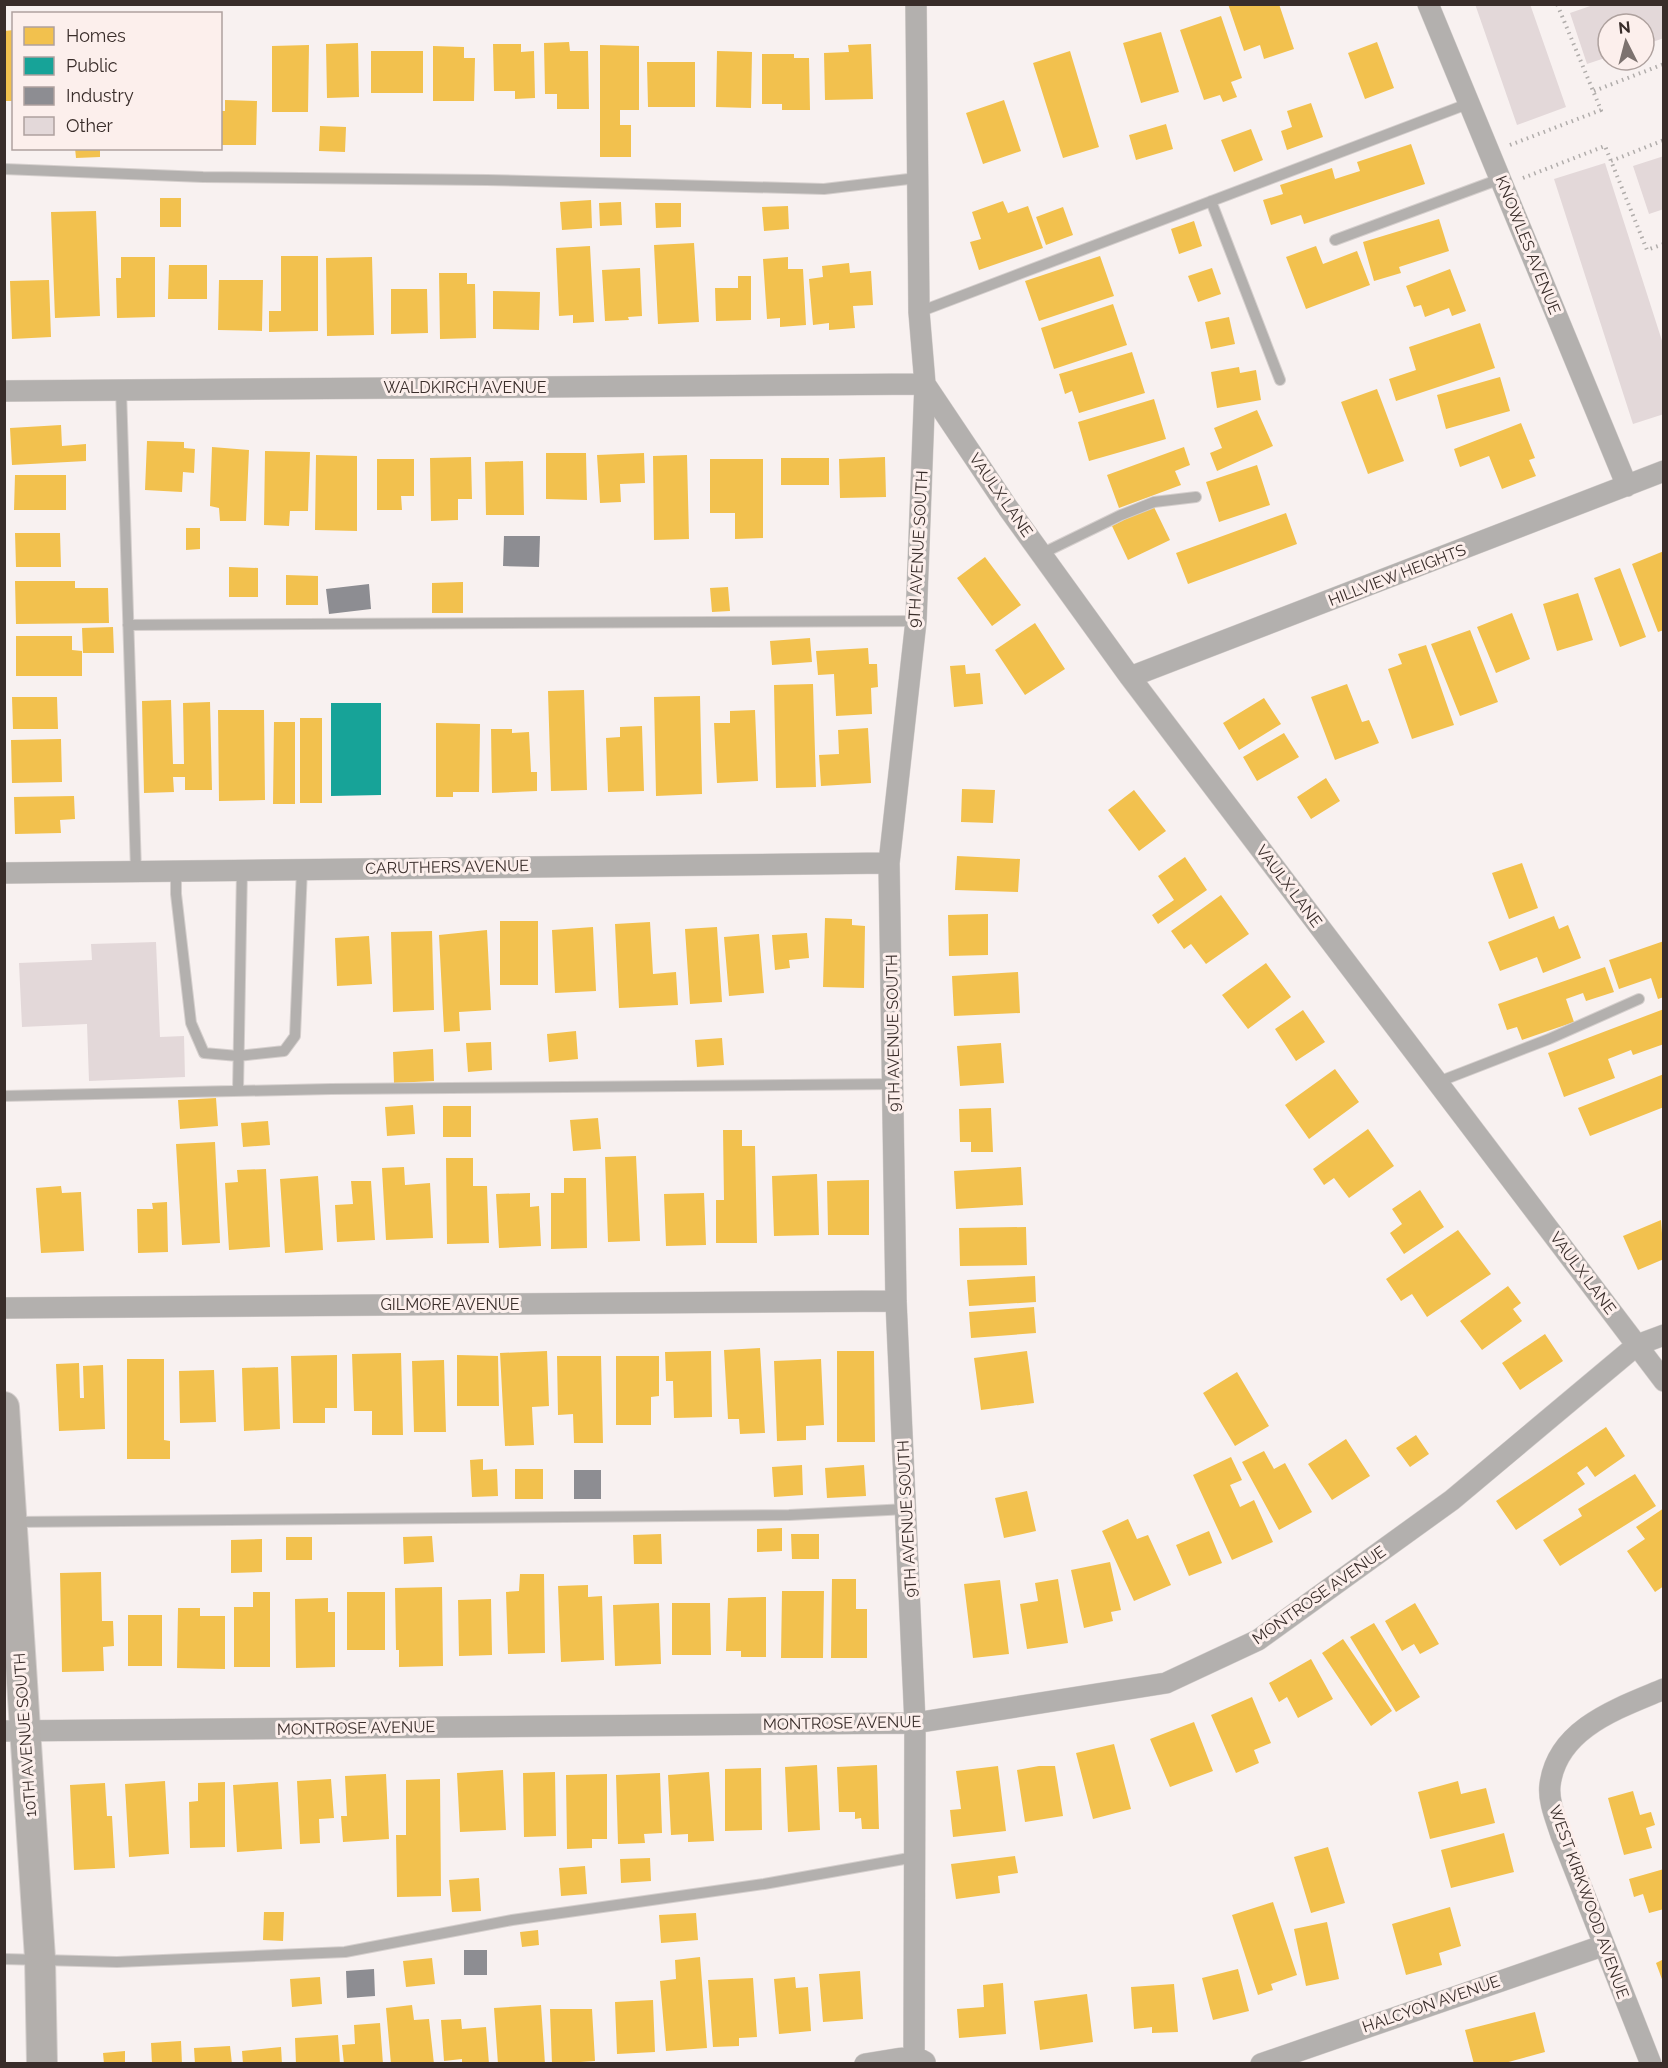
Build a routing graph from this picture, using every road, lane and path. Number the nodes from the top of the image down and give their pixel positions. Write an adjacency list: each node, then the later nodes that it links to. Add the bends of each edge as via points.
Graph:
1 (916, 4): 11 (street, 9TH AVENUE SOUTH)
2 (1428, 4): 6 (street, KNOWLES AVENUE)
3 (1557, 4): 5 (path)
4 (1664, 64): 5 (path)
5 (1594, 91): 8 (path, via 1601,110)
6 (1470, 103): 13 (street, KNOWLES AVENUE); 14 (lane)
7 (1664, 140): 9 (path)
8 (1509, 145)
9 (1611, 161): 12 (path, via 1605,146); 16 (path, via 1647,250)
10 (4, 169): 11 (lane, via 203,177 824,189)
11 (917, 178): 17 (street, 9TH AVENUE SOUTH)
12 (1522, 178)
13 (1500, 179): 15 (lane); 23 (street, KNOWLES AVENUE)
14 (1211, 201): 17 (lane); 18 (lane)
15 (1335, 240)
16 (1664, 244)
17 (919, 312): 19 (street, 9TH AVENUE SOUTH)
18 (1280, 380)
19 (925, 384): 20 (street, WALDKIRCH AVENUE); 25 (street, VAULX LANE); 26 (street, 9TH AVENUE SOUTH)
20 (121, 388): 21 (street, WALDKIRCH AVENUE); 27 (lane)
21 (4, 391)
22 (1664, 471): 23 (street, HILLVIEW HEIGHTS)
23 (1627, 486): 28 (street, HILLVIEW HEIGHTS)
24 (1196, 497): 25 (lane, via 1154,502)
25 (1041, 554): 28 (street, VAULX LANE)
26 (916, 621): 27 (lane); 29 (street, 9TH AVENUE SOUTH)
27 (128, 626): 33 (lane)
28 (1130, 677): 37 (street, VAULX LANE)
29 (889, 863): 30 (street, CARUTHERS AVENUE); 38 (street, 9TH AVENUE SOUTH)
30 (302, 869): 32 (street, CARUTHERS AVENUE); 36 (lane, via 295,1035 284,1051)
31 (176, 870): 32 (street, CARUTHERS AVENUE); 33 (street, CARUTHERS AVENUE); 36 (lane, via 191,1023 204,1053)
32 (242, 870): 36 (lane)
33 (136, 871): 34 (street, CARUTHERS AVENUE)
34 (4, 873)
35 (1639, 999): 37 (lane)
36 (238, 1056): 39 (lane)
37 (1438, 1082): 44 (street, VAULX LANE)
38 (894, 1084): 39 (lane); 41 (street, 9TH AVENUE SOUTH)
39 (238, 1090): 40 (lane)
40 (4, 1096)
41 (896, 1300): 42 (street, GILMORE AVENUE); 47 (street, 9TH AVENUE SOUTH)
42 (4, 1308)
43 (1664, 1335): 44 (street, MONTROSE AVENUE)
44 (1637, 1345): 45 (street, VAULX LANE); 50 (street, MONTROSE AVENUE, via 1452,1500 1258,1640 1166,1683)
45 (1664, 1381)
46 (4, 1407): 48 (street, 10TH AVENUE SOUTH)
47 (907, 1509): 48 (lane, via 789,1515); 50 (street, 9TH AVENUE SOUTH)
48 (8, 1522): 51 (street, 10TH AVENUE SOUTH)
49 (1664, 1689): 53 (street, WEST KIRKWOOD AVENUE, via 1609,1712 1587,1726 1570,1742 1550,1785 1561,1834)
50 (915, 1723): 51 (street, MONTROSE AVENUE); 52 (street, 9TH AVENUE SOUTH)
51 (14, 1731): 54 (street, 10TH AVENUE SOUTH)
52 (915, 1857): 54 (lane, via 764,1884 512,1920 345,1952 117,1962); 56 (street, 9TH AVENUE SOUTH)
53 (1602, 1946): 59 (street, HALCYON AVENUE); 60 (street, WEST KIRKWOOD AVENUE)
54 (40, 1958): 55 (lane); 57 (street, 10TH AVENUE SOUTH)
55 (4, 1959)
56 (919, 2061): 58 (street)
57 (42, 2064)
58 (865, 2064)
59 (1261, 2064)
60 (1651, 2064)

